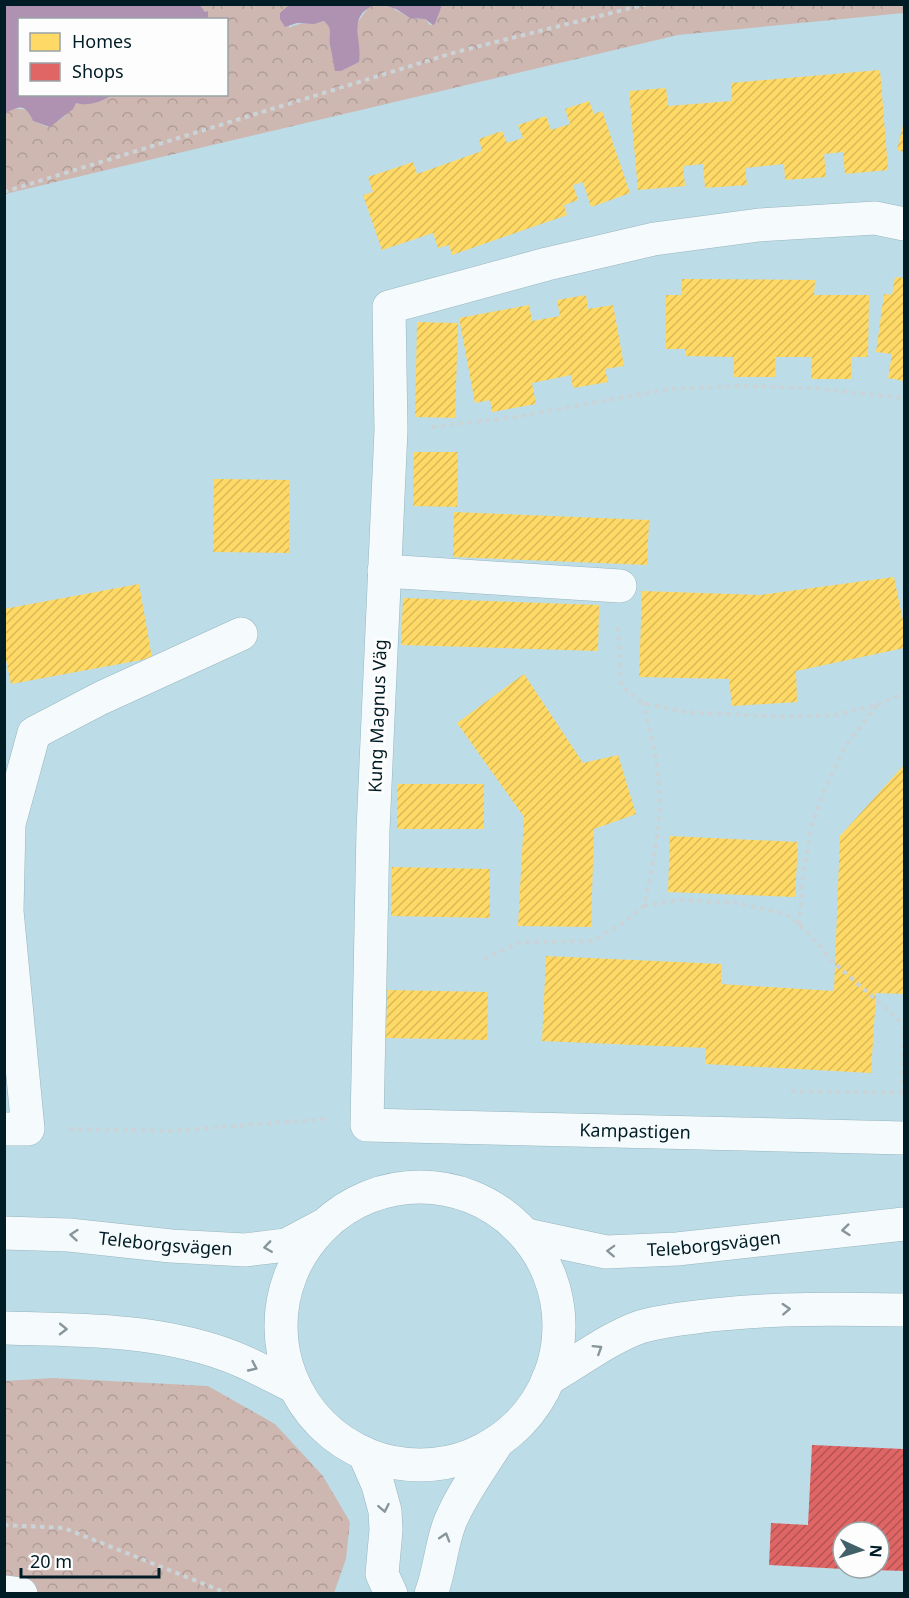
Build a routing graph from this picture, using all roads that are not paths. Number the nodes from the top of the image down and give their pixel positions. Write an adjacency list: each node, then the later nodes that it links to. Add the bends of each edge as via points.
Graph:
1 (904, 224): 2 (main road, Kung Magnus Väg, via 875,218 759,225 654,239 389,307 391,430)
2 (384, 571): 3 (main road); 5 (main road, Kung Magnus Väg, via 373,830)
3 (620, 586)
4 (241, 633): 6 (main road, via 34,733 9,824)
5 (368, 1125): 7 (main road, Kampastigen)
6 (16, 1129)
7 (904, 1138)
8 (904, 1224): 11 (main road, Teleborgsvägen, one-way to 11, via 678,1249 606,1252)
9 (322, 1226): 10 (main road, Teleborgsvägen, one-way to 10, via 286,1245 245,1250 69,1234); 11 (main road, via 348,1206 377,1192 409,1186 442,1188 473,1197 502,1213); 15 (main road, via 301,1254 284,1297 284,1354)
10 (4, 1233)
11 (526, 1235): 14 (main road, via 547,1268 557,1304 559,1343)
12 (904, 1310): 14 (main road, one-way to 12, via 619,1337 657,1323 752,1311)
13 (4, 1328): 15 (main road, one-way to 15, via 100,1330 165,1338 225,1354)
14 (548, 1379): 16 (main road, via 536,1403)
15 (295, 1388): 17 (main road, via 313,1415 336,1437)
16 (498, 1441): 17 (main road, via 467,1457 433,1464 398,1463); 21 (main road, one-way to 16, via 451,1521)
17 (364, 1453): 20 (main road, one-way to 20, via 385,1510 382,1574)
18 (4, 1592): 19 (main road)
19 (21, 1593)
20 (391, 1593)
21 (431, 1593)

